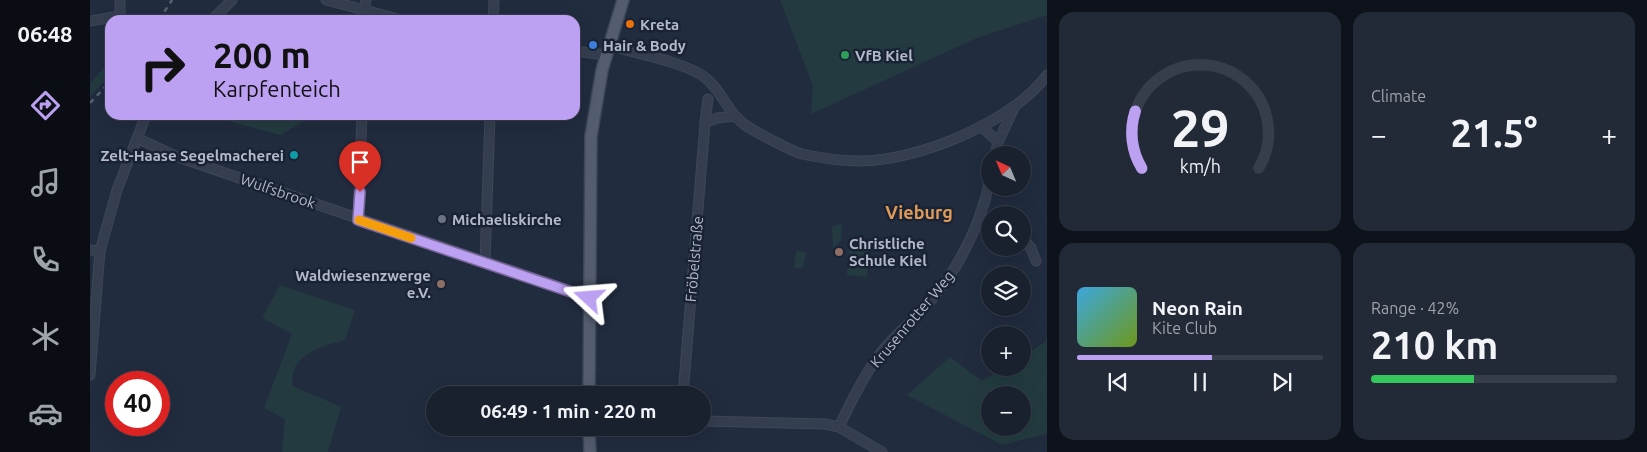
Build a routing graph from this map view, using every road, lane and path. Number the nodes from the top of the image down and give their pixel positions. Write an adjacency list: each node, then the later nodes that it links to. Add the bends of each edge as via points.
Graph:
1 (120, 0): 8 (street)
2 (232, 0): 9 (street)
3 (326, 0): 7 (street)
4 (366, 0): 7 (street)
5 (494, 0): 12 (street)
6 (623, 0): 15 (main road)
7 (364, 10): 10 (street); 11 (street)
8 (120, 15)
9 (217, 15)
10 (364, 15)
11 (383, 15)
12 (493, 15)
13 (105, 20): 14 (street)
14 (90, 21)
15 (608, 50): 16 (street); 20 (street, via 682,67 702,76); 37 (main road, via 591,136)
16 (580, 52)
17 (1046, 80): 19 (street)
18 (708, 99): 24 (street, Fröbelstraße)
19 (1016, 104): 25 (street); 27 (street)
20 (735, 116): 24 (street); 25 (street, via 749,127 801,153 861,161 902,155)
21 (145, 120): 26 (street)
22 (362, 120): 31 (street)
23 (490, 120): 36 (street)
24 (705, 123): 40 (street, Fröbelstraße)
25 (981, 126): 27 (street)
26 (139, 139): 31 (street, Wulfsbrook, via 176,156); 34 (street, via 118,190)
27 (998, 142): 28 (street)
28 (997, 146)
29 (985, 196): 30 (street, Krusenrotter Weg)
30 (979, 219): 42 (street, Krusenrotter Weg, via 960,261 860,382)
31 (358, 220): 36 (street, Wulfsbrook)
32 (1031, 248): 35 (street)
33 (90, 250): 34 (street)
34 (100, 251): 38 (street)
35 (1036, 261)
36 (485, 263): 37 (street, Wulfsbrook)
37 (589, 298): 39 (main road)
38 (90, 375)
39 (589, 386)
40 (684, 386)
41 (711, 421): 42 (street, via 808,423)
42 (840, 427): 45 (street)
43 (589, 436): 44 (main road)
44 (590, 452)
45 (882, 452)

